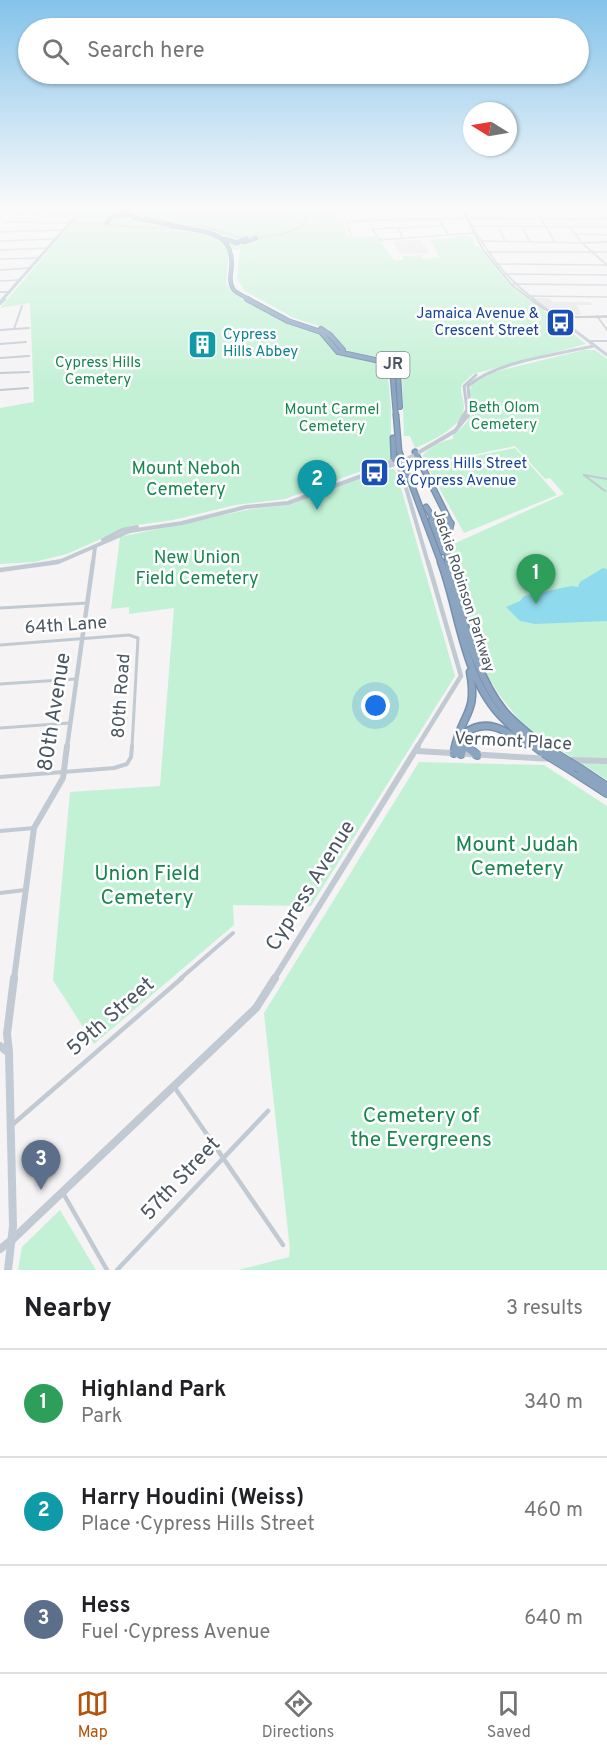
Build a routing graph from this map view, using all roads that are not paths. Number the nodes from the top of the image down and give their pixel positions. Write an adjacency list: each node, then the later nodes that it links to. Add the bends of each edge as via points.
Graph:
1 (231, 266): 18 (highway, Jackie Robinson Parkway / JR, via 233,289)
2 (234, 266): 18 (highway, Jackie Robinson Parkway / JR, via 233,280 237,288)
3 (498, 266): 6 (main road)
4 (30, 268): 5 (street); 9 (main road)
5 (0, 270)
6 (504, 274): 7 (street); 10 (main road)
7 (607, 275)
8 (0, 280): 9 (street)
9 (21, 280): 13 (main road)
10 (513, 284): 11 (street); 14 (main road)
11 (607, 285)
12 (0, 292): 13 (street)
13 (10, 292): 16 (main road)
14 (528, 296): 15 (street); 21 (main road)
15 (607, 297)
16 (0, 303)
17 (22, 306): 23 (street)
18 (283, 316): 38 (highway, Jackie Robinson Parkway / JR, via 321,332 341,353 387,364 393,371); 44 (highway, Jackie Robinson Parkway / JR, via 325,331 346,352 379,358 396,369 403,449)
19 (597, 316): 20 (street); 21 (street); 25 (street)
20 (607, 316)
21 (556, 318): 26 (main road)
22 (29, 328): 23 (street)
23 (14, 329): 24 (street)
24 (0, 330)
25 (607, 330)
26 (587, 341): 28 (street); 30 (main road)
27 (26, 342): 29 (street)
28 (607, 342): 30 (street)
29 (0, 344)
30 (594, 346): 31 (main road); 39 (street, via 475,378 468,386 471,408 465,422); 39 (street, via 490,369 470,378 464,386 467,409 461,421)
31 (607, 355)
32 (29, 357): 33 (street)
33 (0, 358)
34 (29, 372): 35 (street)
35 (0, 373)
36 (28, 388): 37 (street)
37 (0, 390)
38 (394, 392): 40 (highway); 54 (highway, Jackie Robinson Parkway / JR, via 399,451 440,556)
39 (413, 454): 40 (street, bridge); 45 (highway)
40 (397, 461): 43 (street); 60 (street, Cypress Avenue, via 461,676)
41 (607, 479): 42 (street, via 583,475)
42 (604, 490)
43 (297, 499): 46 (street, via 130,531); 47 (street, via 130,528 72,555)
44 (426, 507): 45 (highway, via 438,526 445,528); 48 (highway, Jackie Robinson Parkway / JR)
45 (451, 523): 48 (highway, via 446,548)
46 (95, 547): 47 (street, via 44,565); 49 (street, 80th Avenue)
47 (0, 568)
48 (450, 575): 61 (highway, Jackie Robinson Parkway / JR, via 486,687 515,724)
49 (88, 603): 50 (street); 52 (street, 80th Avenue)
50 (0, 609)
51 (134, 636): 52 (street, 64th Lane); 65 (street, 80th Road, via 139,642 129,761 114,768)
52 (83, 639): 53 (street, 64th Lane); 55 (street, 80th Avenue)
53 (0, 645)
54 (466, 645): 61 (highway, Jackie Robinson Parkway / JR, via 475,676 489,701 510,726); 62 (highway, via 474,701 457,740)
55 (78, 679): 56 (street); 57 (street, 80th Avenue)
56 (0, 684)
57 (71, 723): 58 (street); 65 (street, 80th Avenue)
58 (0, 728)
59 (462, 738): 61 (highway, via 473,727 492,726); 62 (highway); 63 (highway)
60 (417, 751): 62 (street, Vermont Place); 76 (street, Cypress Avenue, via 256,1008)
61 (547, 751): 67 (highway, Jackie Robinson Parkway / JR, bridge); 68 (highway, Jackie Robinson Parkway / JR, bridge)
62 (457, 753): 63 (street, Vermont Place)
63 (477, 755): 64 (street, Vermont Place)
64 (607, 761)
65 (64, 772): 66 (street); 69 (street, 80th Avenue)
66 (0, 777)
67 (607, 786)
68 (607, 793)
69 (34, 828): 70 (street); 71 (street, 80th Avenue)
70 (0, 831)
71 (27, 890): 72 (street); 75 (street, 80th Avenue, via 7,1034)
72 (0, 893)
73 (233, 933): 78 (street, 59th Street)
74 (0, 1046): 75 (main road)
75 (9, 1053): 78 (main road)
76 (174, 1086): 79 (street); 80 (street, Cypress Avenue)
77 (268, 1111): 79 (street, 57th Street)
78 (10, 1126): 81 (main road)
79 (225, 1158): 82 (street); 86 (street, 57th Street)
80 (63, 1192): 81 (street, Cypress Avenue); 85 (street)
81 (13, 1239): 83 (main road, Cypress Avenue); 84 (main road)
82 (283, 1245)
83 (0, 1249)
84 (8, 1270)
85 (107, 1270)
86 (117, 1270)

